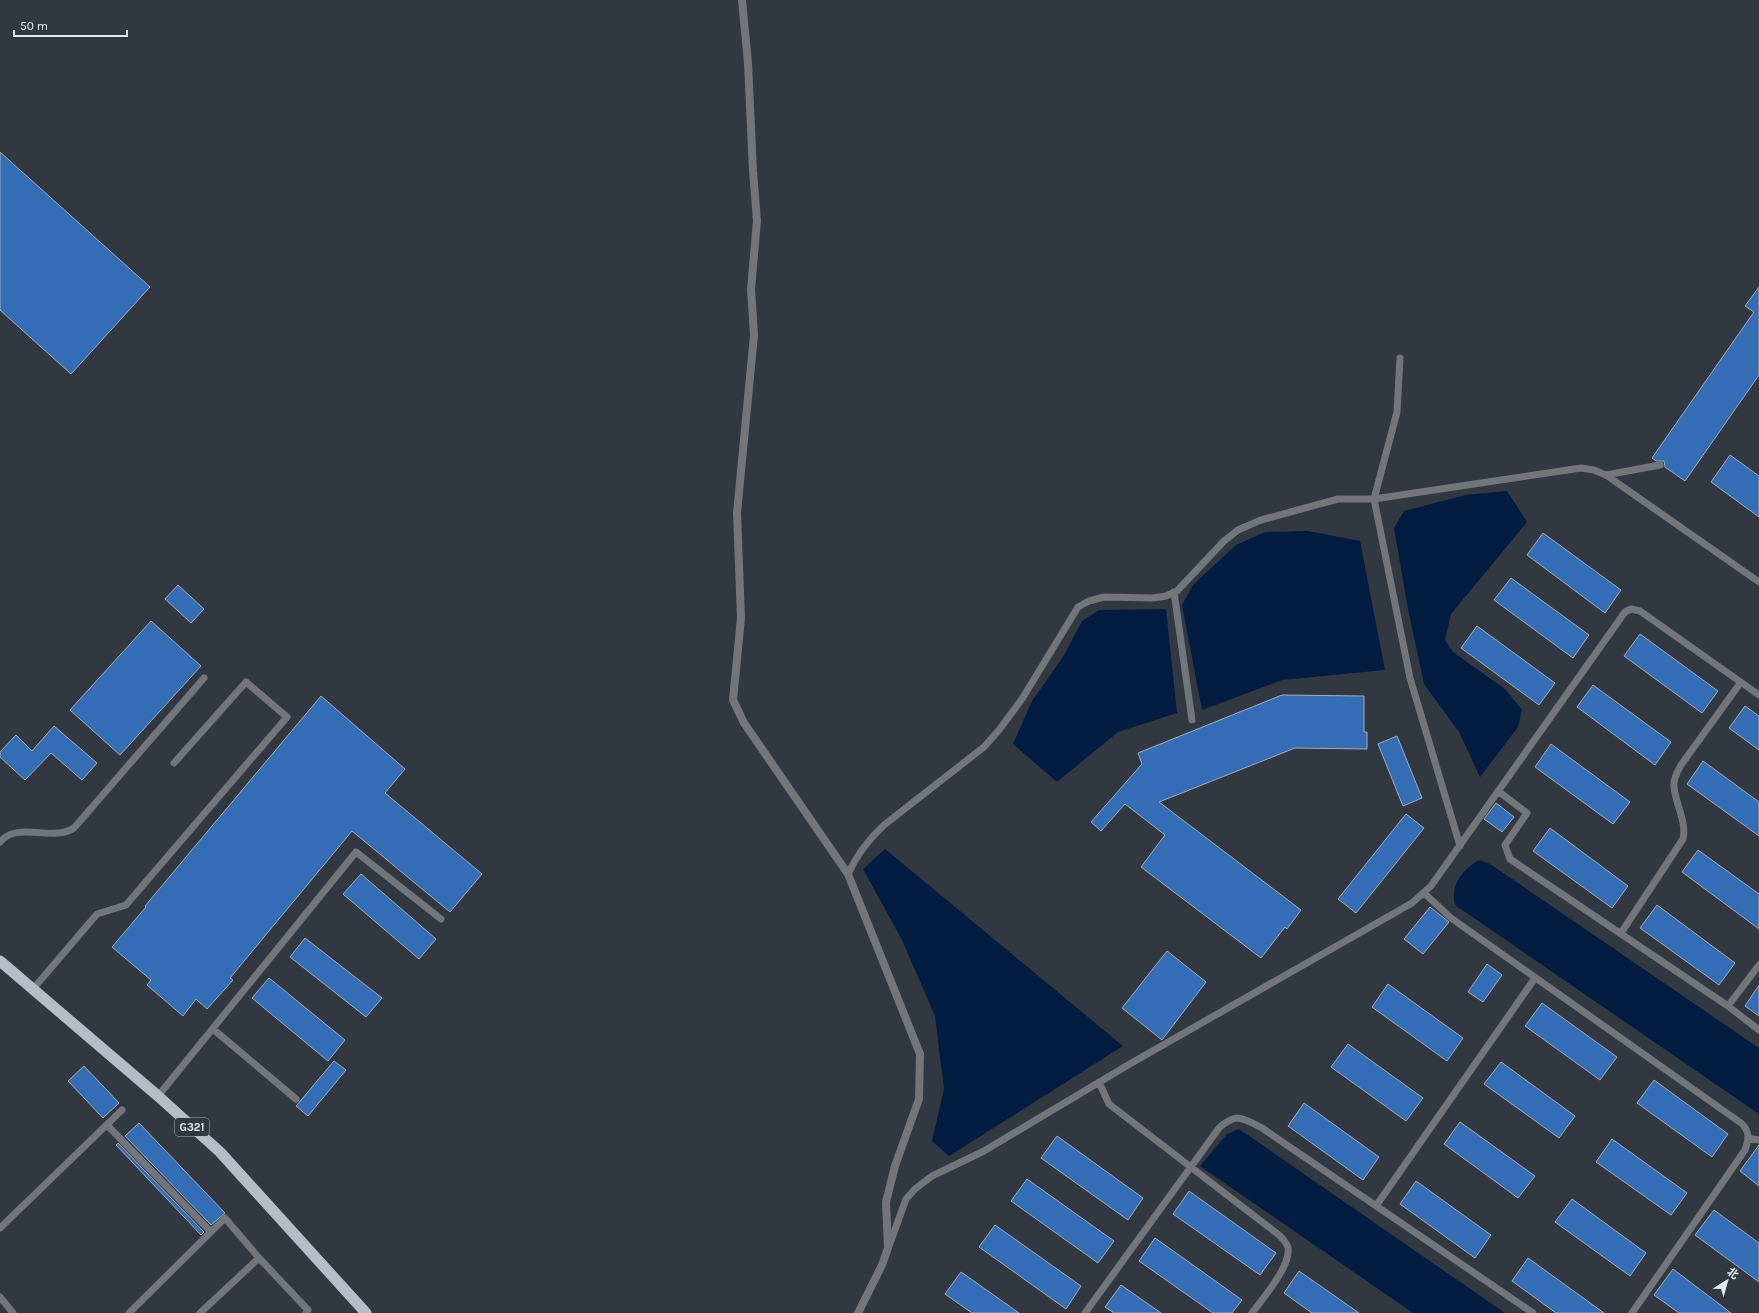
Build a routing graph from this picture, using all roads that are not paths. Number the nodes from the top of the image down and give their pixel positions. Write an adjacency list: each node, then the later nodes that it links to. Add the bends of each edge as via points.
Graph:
1 (742, 0): 16 (street, via 757,222 751,288 754,335 737,513 741,618 733,700 744,723)
2 (1400, 358): 5 (lane, via 1397,412)
3 (1660, 465): 4 (lane)
4 (1606, 475): 5 (lane, via 1581,468); 6 (lane)
5 (1374, 498): 7 (lane, via 1338,499 1261,520 1238,530); 15 (lane, via 1410,678)
6 (1759, 582)
7 (1174, 592): 11 (lane); 16 (lane, via 1153,598 1104,597 1089,600 1078,607 1022,699 999,730 984,747 878,830 863,846)
8 (204, 678): 14 (lane, via 74,828 61,834 14,834)
9 (1742, 682): 10 (lane); 13 (lane, via 1640,611 1631,609 1625,612); 19 (lane, via 1676,774 1674,786 1684,828 1683,839)
10 (1759, 695)
11 (1192, 720)
12 (174, 763): 23 (lane, via 246,682 287,717 126,905 97,914)
13 (1498, 791): 15 (lane); 19 (lane, via 1527,813 1505,846 1510,859)
14 (0, 842)
15 (1460, 846): 17 (lane)
16 (848, 874): 38 (street, via 920,1054 919,1099 895,1166 886,1202)
17 (1424, 893): 22 (lane, via 1451,918); 27 (lane, via 1412,903)
18 (441, 919): 25 (lane, via 356,852)
19 (1620, 933): 24 (lane)
20 (0, 961): 23 (highway, G321)
21 (1759, 964): 24 (lane)
22 (1535, 978): 32 (lane, via 1742,1123 1747,1129); 35 (lane)
23 (34, 989): 28 (highway, G321)
24 (1728, 1006): 26 (lane)
25 (213, 1029): 28 (lane); 29 (lane)
26 (1759, 1030)
27 (1099, 1082): 34 (lane, via 1109,1104); 38 (lane, via 984,1151 926,1180 906,1199)
28 (158, 1096): 45 (highway, G321, via 220,1152)
29 (296, 1099)
30 (122, 1110): 31 (lane)
31 (107, 1125): 36 (lane); 37 (lane)
32 (1748, 1138): 33 (lane); 50 (lane, via 1745,1150)
33 (1759, 1140)
34 (1190, 1168): 35 (lane, via 1219,1128 1232,1118 1244,1118); 47 (lane); 48 (lane, via 1279,1235 1288,1246 1285,1264)
35 (1376, 1206): 49 (lane)
36 (0, 1228)
37 (211, 1232): 39 (lane, via 225,1218); 42 (lane)
38 (888, 1248): 46 (street)
39 (259, 1258): 43 (lane); 44 (lane, via 308,1310)
40 (0, 1297): 41 (lane)
41 (13, 1313)
42 (129, 1313)
43 (200, 1313)
44 (306, 1313)
45 (366, 1313)
46 (858, 1313)
47 (1085, 1313)
48 (1252, 1313)
49 (1533, 1313)
50 (1632, 1313)

